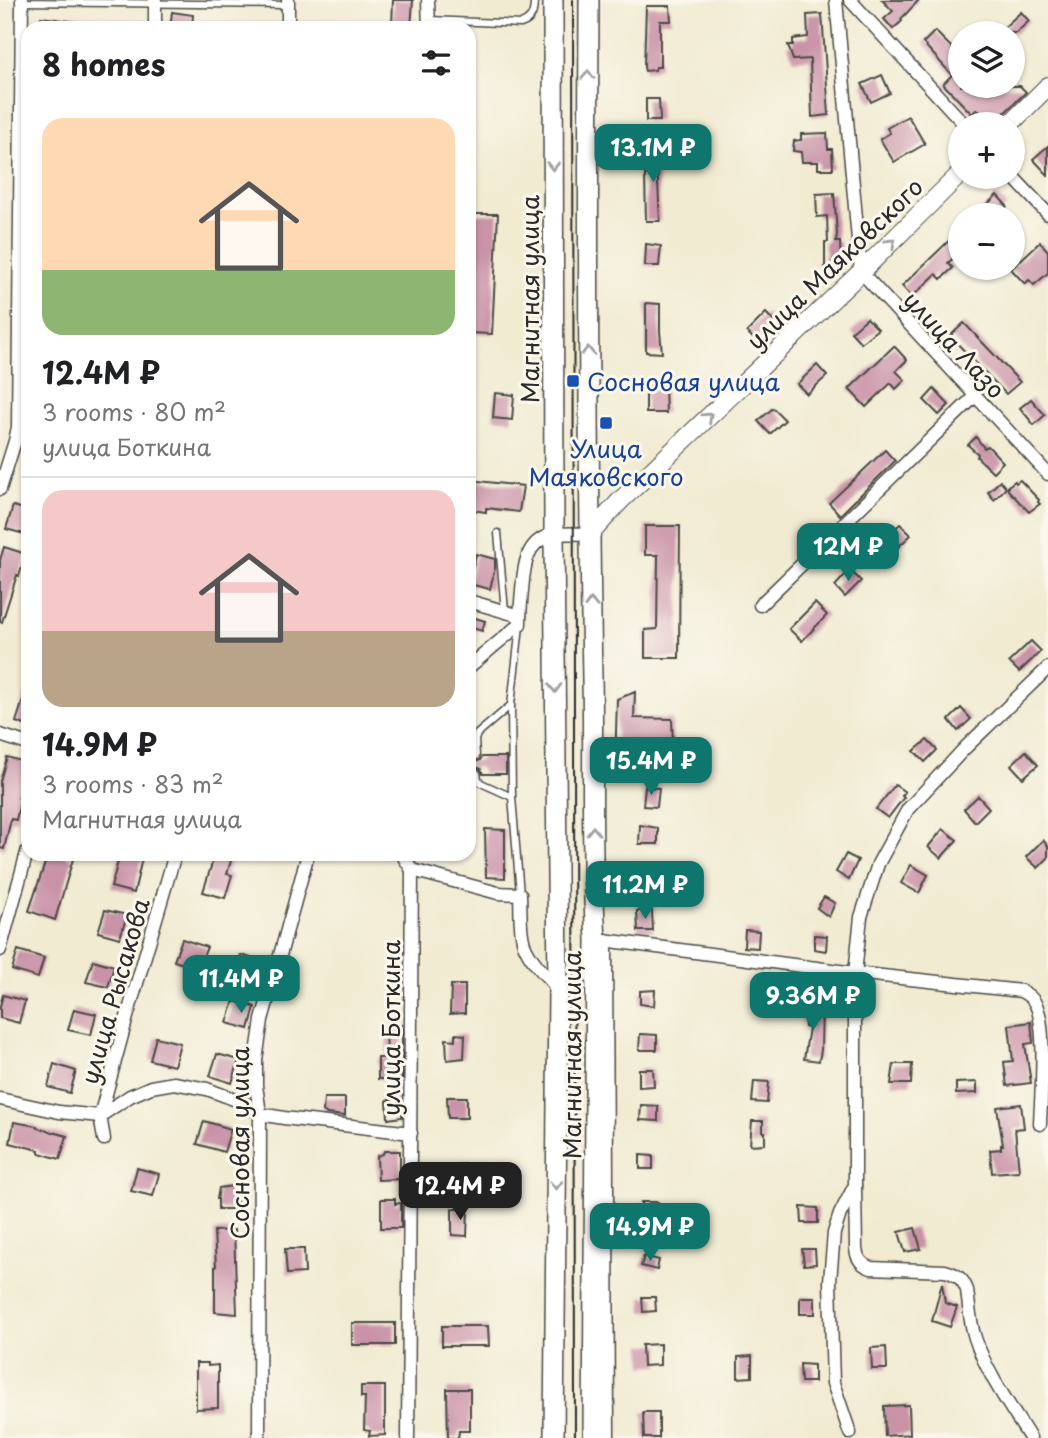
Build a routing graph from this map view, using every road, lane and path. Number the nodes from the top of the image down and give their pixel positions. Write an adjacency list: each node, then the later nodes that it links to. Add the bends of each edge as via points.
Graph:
1 (428, 0): 13 (street)
2 (534, 0): 14 (lane, via 533,14 521,24)
3 (553, 0): 29 (main road, Магнитная улица, one-way to 29)
4 (589, 0): 30 (main road, Магнитная улица, one-way to 4)
5 (836, 0): 22 (street)
6 (850, 0): 17 (street)
7 (22, 1): 8 (lane); 10 (street)
8 (155, 1): 9 (lane); 11 (street)
9 (288, 2): 12 (street)
10 (22, 21)
11 (155, 21)
12 (288, 21)
13 (429, 21)
14 (476, 24)
15 (1048, 86): 18 (main road)
16 (21, 108): 24 (street)
17 (953, 112)
18 (1022, 112)
19 (948, 186): 22 (main road, улица Маяковского, one-way to 19)
20 (1024, 189): 21 (street)
21 (1048, 214)
22 (861, 272): 23 (street, улица Лазо); 30 (main road, улица Маяковского, one-way to 22)
23 (975, 396): 26 (street, улица Лазо); 32 (street)
24 (21, 438)
25 (21, 443): 27 (street)
26 (1048, 474)
27 (0, 489)
28 (498, 533): 33 (lane)
29 (554, 534): 30 (street); 34 (street, via 536,543 525,562); 52 (main road, Магнитная улица, one-way to 52)
30 (590, 534): 49 (main road, Магнитная улица, one-way to 30, via 593,905)
31 (476, 603): 33 (street)
32 (760, 605)
33 (505, 611): 34 (street)
34 (520, 620): 35 (street); 37 (lane)
35 (476, 661)
36 (1048, 667): 51 (street, via 908,809 878,864 861,917)
37 (511, 705): 39 (lane); 42 (lane)
38 (0, 736): 40 (street)
39 (476, 737)
40 (21, 742)
41 (477, 774): 42 (lane, via 481,783)
42 (512, 797): 48 (lane)
43 (25, 861): 50 (street)
44 (173, 861): 55 (street, улица Рысакова)
45 (306, 861): 54 (street, Сосновая улица, via 262,1020 256,1060)
46 (406, 861): 47 (street)
47 (412, 870): 48 (street, via 498,893); 57 (street, улица Боткина)
48 (520, 894): 52 (street, via 524,944)
49 (601, 939): 51 (street); 64 (main road, Магнитная улица); 65 (street)
50 (0, 950)
51 (855, 973): 56 (street, via 1010,989 1029,995 1038,1009 1042,1033); 59 (street)
52 (558, 989): 63 (main road, Магнитная улица, one-way to 63)
53 (0, 1099): 55 (street)
54 (260, 1114): 55 (street, via 207,1089 174,1083 130,1096); 57 (street); 61 (street, Сосновая улица)
55 (100, 1116): 58 (street, улица Рысакова)
56 (1040, 1124)
57 (411, 1133): 62 (street, улица Боткина)
58 (104, 1139)
59 (855, 1185): 60 (street, via 834,1233 830,1281 833,1383); 66 (street, via 856,1250 861,1262 871,1268 945,1271 959,1277 967,1290 974,1337 985,1362)
60 (850, 1433)
61 (258, 1438)
62 (408, 1438)
63 (554, 1438)
64 (593, 1438)
65 (608, 1438)
66 (1030, 1438)

